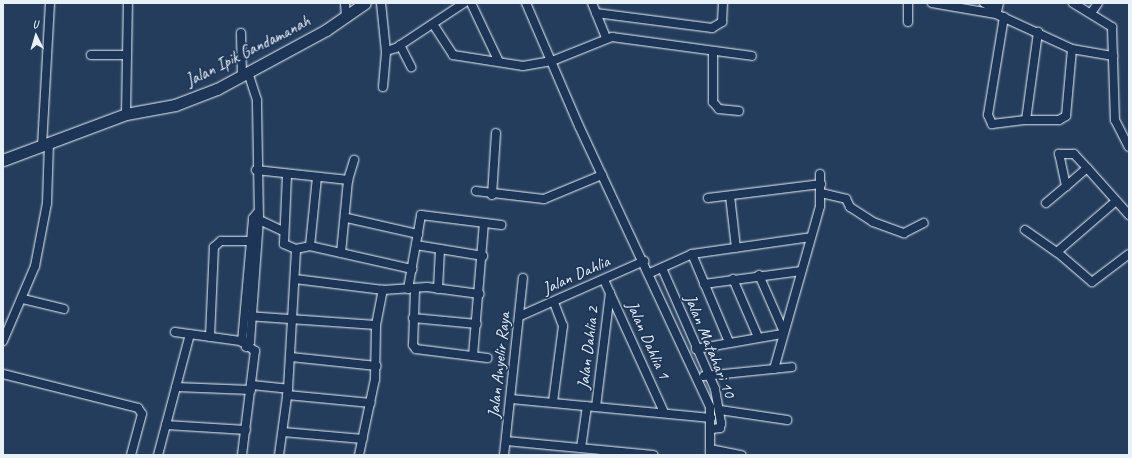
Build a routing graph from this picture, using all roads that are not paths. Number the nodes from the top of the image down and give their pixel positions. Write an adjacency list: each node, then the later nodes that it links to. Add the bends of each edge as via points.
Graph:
1 (50, 3): 42 (street)
2 (128, 3): 29 (street)
3 (344, 3): 19 (street)
4 (365, 3): 19 (street, Jalan Ipik Gandamanah)
5 (381, 3): 27 (street)
6 (464, 3): 21 (street)
7 (471, 3): 34 (street)
8 (526, 3): 33 (street)
9 (592, 3): 17 (street)
10 (723, 3): 17 (street, via 722,22 712,28)
11 (908, 3): 20 (street)
12 (932, 3): 16 (street)
13 (984, 3): 16 (street)
14 (1073, 3): 18 (street)
15 (1098, 3): 18 (street)
16 (999, 11): 22 (street); 40 (street, via 989,119 992,124 1003,125)
17 (596, 13): 24 (street)
18 (1091, 13): 32 (street, via 1112,27)
19 (346, 18): 36 (street, Jalan Ipik Gandamanah)
20 (908, 22)
21 (433, 24): 25 (street); 34 (street, via 450,53)
22 (1038, 32): 26 (street); 40 (street)
23 (241, 34): 36 (street)
24 (606, 38): 28 (street); 33 (street)
25 (400, 45): 27 (street); 35 (street)
26 (1072, 49): 32 (street); 40 (street, via 1066,116 1059,120)
27 (386, 51): 37 (street)
28 (713, 52): 31 (street); 38 (street, via 713,102 719,109)
29 (126, 54): 30 (street); 39 (street)
30 (91, 55)
31 (752, 56)
32 (1113, 56): 43 (street, via 1115,120)
33 (552, 61): 34 (street, via 523,66); 50 (street)
34 (499, 62)
35 (411, 67)
36 (245, 74): 39 (street, Jalan Ipik Gandamanah, via 193,99); 47 (street, via 257,100)
37 (383, 87)
38 (738, 111)
39 (126, 114): 42 (street, Jalan Ipik Gandamanah)
40 (1026, 120)
41 (496, 133): 57 (street)
42 (46, 145): 44 (street, Jalan Ipik Gandamanah); 100 (street, via 43,228)
43 (1129, 147)
44 (3, 160)
45 (354, 160): 52 (street)
46 (1087, 168): 54 (street); 54 (street, via 1074,154 1059,154); 60 (street)
47 (256, 170): 49 (street); 63 (street)
48 (820, 174): 53 (street)
49 (287, 175): 51 (street); 69 (street)
50 (602, 175): 57 (street, via 544,199); 83 (street)
51 (316, 177): 52 (street); 74 (street)
52 (348, 180): 64 (street)
53 (821, 184): 56 (street); 58 (street)
54 (1066, 186): 61 (street)
55 (476, 191): 57 (street)
56 (822, 193): 66 (street, via 846,199 850,207 873,222 904,233); 71 (street)
57 (492, 195)
58 (730, 196): 59 (street); 75 (street)
59 (708, 198)
60 (1116, 201): 62 (street); 78 (street)
61 (1046, 203)
62 (1129, 215)
63 (256, 216): 69 (street); 72 (street); 84 (street)
64 (346, 218): 70 (street); 79 (street)
65 (484, 223): 67 (street); 70 (street, via 424,214); 82 (street)
66 (924, 223)
67 (501, 225)
68 (1025, 230): 78 (street)
69 (283, 231): 76 (street, via 282,242)
70 (418, 234): 73 (street)
71 (811, 237): 75 (street); 87 (street)
72 (251, 241): 84 (street); 112 (street, via 221,241 214,247)
73 (416, 245): 77 (street); 86 (street)
74 (310, 246): 76 (street); 79 (street)
75 (736, 248): 80 (street)
76 (296, 249): 91 (street)
77 (440, 249): 82 (street); 96 (street)
78 (1057, 252): 81 (street, via 1092,282)
79 (341, 253): 86 (street)
80 (692, 254): 85 (street); 94 (street)
81 (1129, 254)
82 (483, 256): 99 (street)
83 (644, 261): 88 (street); 93 (street, Jalan Dahlia)
84 (253, 267): 103 (street)
85 (662, 268): 88 (street); 117 (street, Jalan Matahari 10)
86 (412, 269): 95 (street)
87 (801, 271): 89 (street); 110 (street)
88 (650, 273): 126 (street)
89 (759, 275): 92 (street); 110 (street)
90 (523, 278): 104 (street, Jalan Anyelir Raya)
91 (295, 279): 97 (street); 106 (street)
92 (733, 279): 94 (street); 113 (street)
93 (604, 280): 98 (street, Jalan Dahlia 1); 101 (street, Jalan Dahlia)
94 (704, 284): 115 (street)
95 (412, 289): 96 (street); 97 (street); 105 (street)
96 (438, 289): 99 (street)
97 (383, 290): 108 (street)
98 (610, 293): 134 (street, Jalan Dahlia 2); 136 (street, Jalan Dahlia 1)
99 (480, 294): 107 (street)
100 (23, 299): 102 (street); 114 (street)
101 (554, 302): 104 (street, Jalan Dahlia); 131 (street, via 563,326)
102 (64, 309)
103 (248, 316): 106 (street); 116 (street)
104 (520, 316): 130 (street, Jalan Anyelir Raya)
105 (413, 318): 107 (street); 119 (street, via 416,349)
106 (292, 319): 108 (street); 118 (street)
107 (477, 324): 119 (street)
108 (376, 325): 121 (street)
109 (175, 332): 111 (street)
110 (783, 332): 113 (street); 123 (street)
111 (190, 334): 112 (street); 127 (street)
112 (210, 337): 116 (street)
113 (758, 338): 115 (street)
114 (3, 340)
115 (729, 342): 117 (street)
116 (246, 344): 128 (street, via 255,351)
117 (696, 349): 125 (street, Jalan Matahari 10)
118 (291, 356): 121 (street); 129 (street)
119 (473, 356): 120 (street)
120 (487, 358)
121 (377, 366): 132 (street)
122 (792, 367): 123 (street)
123 (774, 369): 125 (street)
124 (3, 374): 148 (street, via 138,408 142,414)
125 (708, 375): 126 (street); 135 (street, Jalan Matahari 10)
126 (696, 377): 137 (street)
127 (176, 387): 128 (street); 139 (street)
128 (252, 388): 129 (street); 141 (street)
129 (288, 392): 132 (street); 142 (street)
130 (511, 399): 131 (street); 144 (street, Jalan Anyelir Raya)
131 (553, 402): 133 (street)
132 (371, 403): 143 (street)
133 (587, 406): 134 (street); 145 (street)
134 (596, 407): 136 (street)
135 (720, 410): 138 (street); 140 (street, Jalan Matahari 10, via 721,426)
136 (664, 412): 137 (street)
137 (711, 418): 140 (street)
138 (787, 420)
139 (166, 425): 141 (street); 149 (street)
140 (712, 429): 146 (street)
141 (246, 430): 150 (street)
142 (283, 432): 143 (street); 151 (street)
143 (364, 439): 152 (street)
144 (506, 441): 145 (street); 153 (street, Jalan Anyelir Raya)
145 (581, 448): 147 (street)
146 (710, 452): 155 (street)
147 (630, 454): 154 (street)
148 (131, 455)
149 (158, 455)
150 (242, 455)
151 (280, 455)
152 (359, 455)
153 (504, 455)
154 (653, 455)
155 (741, 455)

